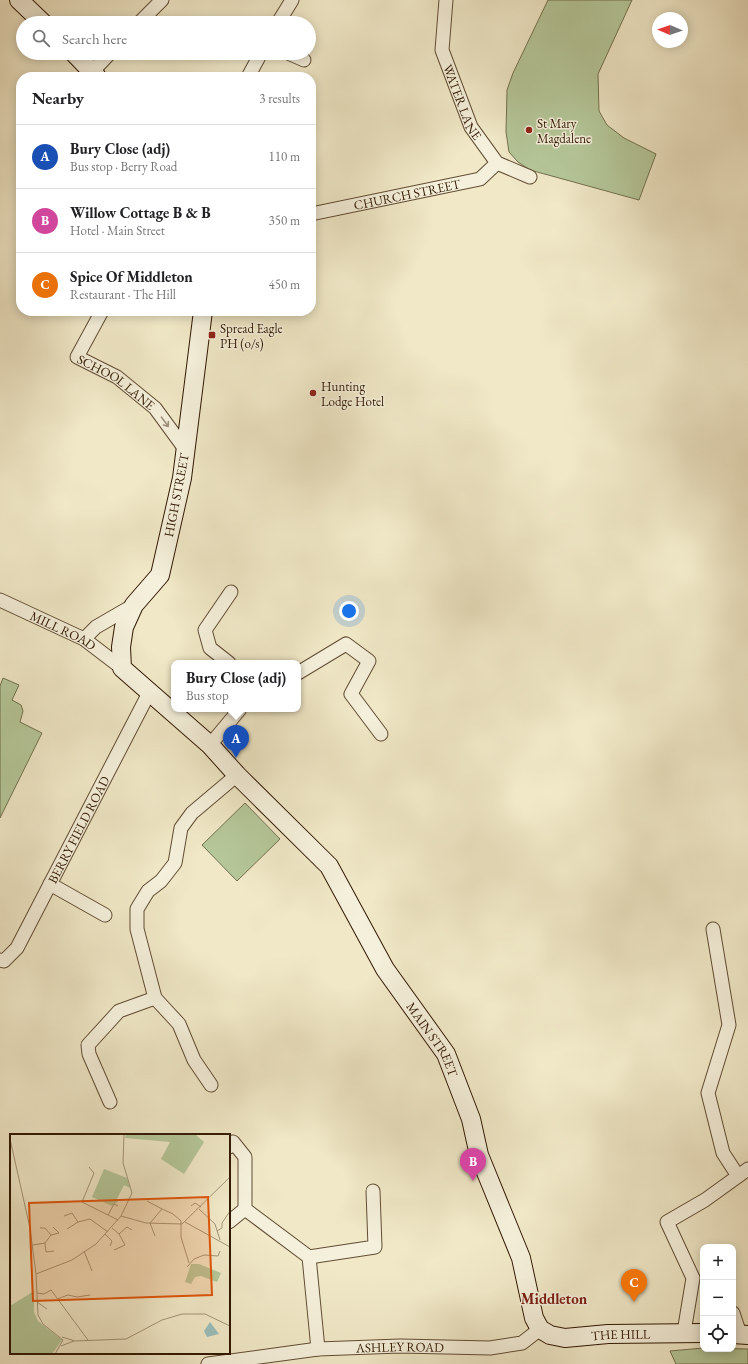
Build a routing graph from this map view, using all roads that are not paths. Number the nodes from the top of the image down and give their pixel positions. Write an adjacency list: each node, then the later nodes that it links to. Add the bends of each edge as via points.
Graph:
1 (19, 0): 5 (main road)
2 (162, 0): 6 (street)
3 (292, 0): 7 (street)
4 (446, 0): 14 (street, WATER LANE, via 442,50 471,126)
5 (36, 16)
6 (146, 16)
7 (282, 16)
8 (81, 60): 11 (main road)
9 (105, 60): 12 (street)
10 (258, 60): 13 (street)
11 (93, 72)
12 (96, 72)
13 (251, 72)
14 (497, 162): 15 (street, WATER LANE); 16 (street, CHURCH STREET, via 480,179)
15 (530, 177)
16 (316, 213)
17 (99, 316): 19 (street, SCHOOL LANE, one-way to 19, via 77,356 117,377 155,408)
18 (202, 316): 19 (main road, HIGH STREET)
19 (185, 449): 22 (main road, HIGH STREET, via 182,478 160,575)
20 (231, 592): 24 (street, via 205,630 210,648)
21 (0, 600): 23 (street, MILL ROAD)
22 (134, 605): 23 (street, via 96,627); 25 (main road, HIGH STREET, via 124,626)
23 (84, 639): 25 (street, MILL ROAD)
24 (225, 660)
25 (122, 668): 27 (main road, MAIN STREET)
26 (301, 671): 31 (street, via 346,644 369,661 351,694)
27 (150, 691): 28 (main road, MAIN STREET); 34 (street, BERRY FIELD ROAD)
28 (171, 710)
29 (173, 712): 32 (main road, MAIN STREET)
30 (238, 712): 32 (street)
31 (381, 734)
32 (210, 745): 33 (main road, MAIN STREET)
33 (237, 775): 38 (street, via 192,813 181,828 175,863 161,882 148,891 137,909 137,929); 49 (main road, MAIN STREET, via 329,866 385,969 446,1054 471,1119 479,1155 521,1258 534,1318)
34 (50, 884): 35 (street); 37 (street, BERRY FIELD ROAD, via 17,948 4,961)
35 (105, 915)
36 (713, 929): 42 (street, via 730,1025 708,1093 723,1153)
37 (0, 960)
38 (155, 998): 39 (street, via 179,1024 194,1060); 40 (street, via 119,1011 88,1045 89,1054)
39 (210, 1085)
40 (110, 1102)
41 (230, 1146): 44 (street, via 233,1142 245,1157)
42 (743, 1172): 47 (street, via 705,1200 667,1222)
43 (373, 1191): 46 (street, via 376,1247)
44 (245, 1209): 45 (street); 46 (street)
45 (230, 1221)
46 (309, 1257): 53 (street)
47 (698, 1279): 50 (street)
48 (734, 1316): 52 (street)
49 (540, 1329): 50 (main road, THE HILL, via 550,1335 565,1338); 53 (street, ASHLEY ROAD, via 522,1343 490,1348 400,1346)
50 (684, 1332): 51 (main road, THE HILL)
51 (700, 1333)
52 (740, 1334)
53 (318, 1349): 54 (street, ASHLEY ROAD)
54 (208, 1364)

